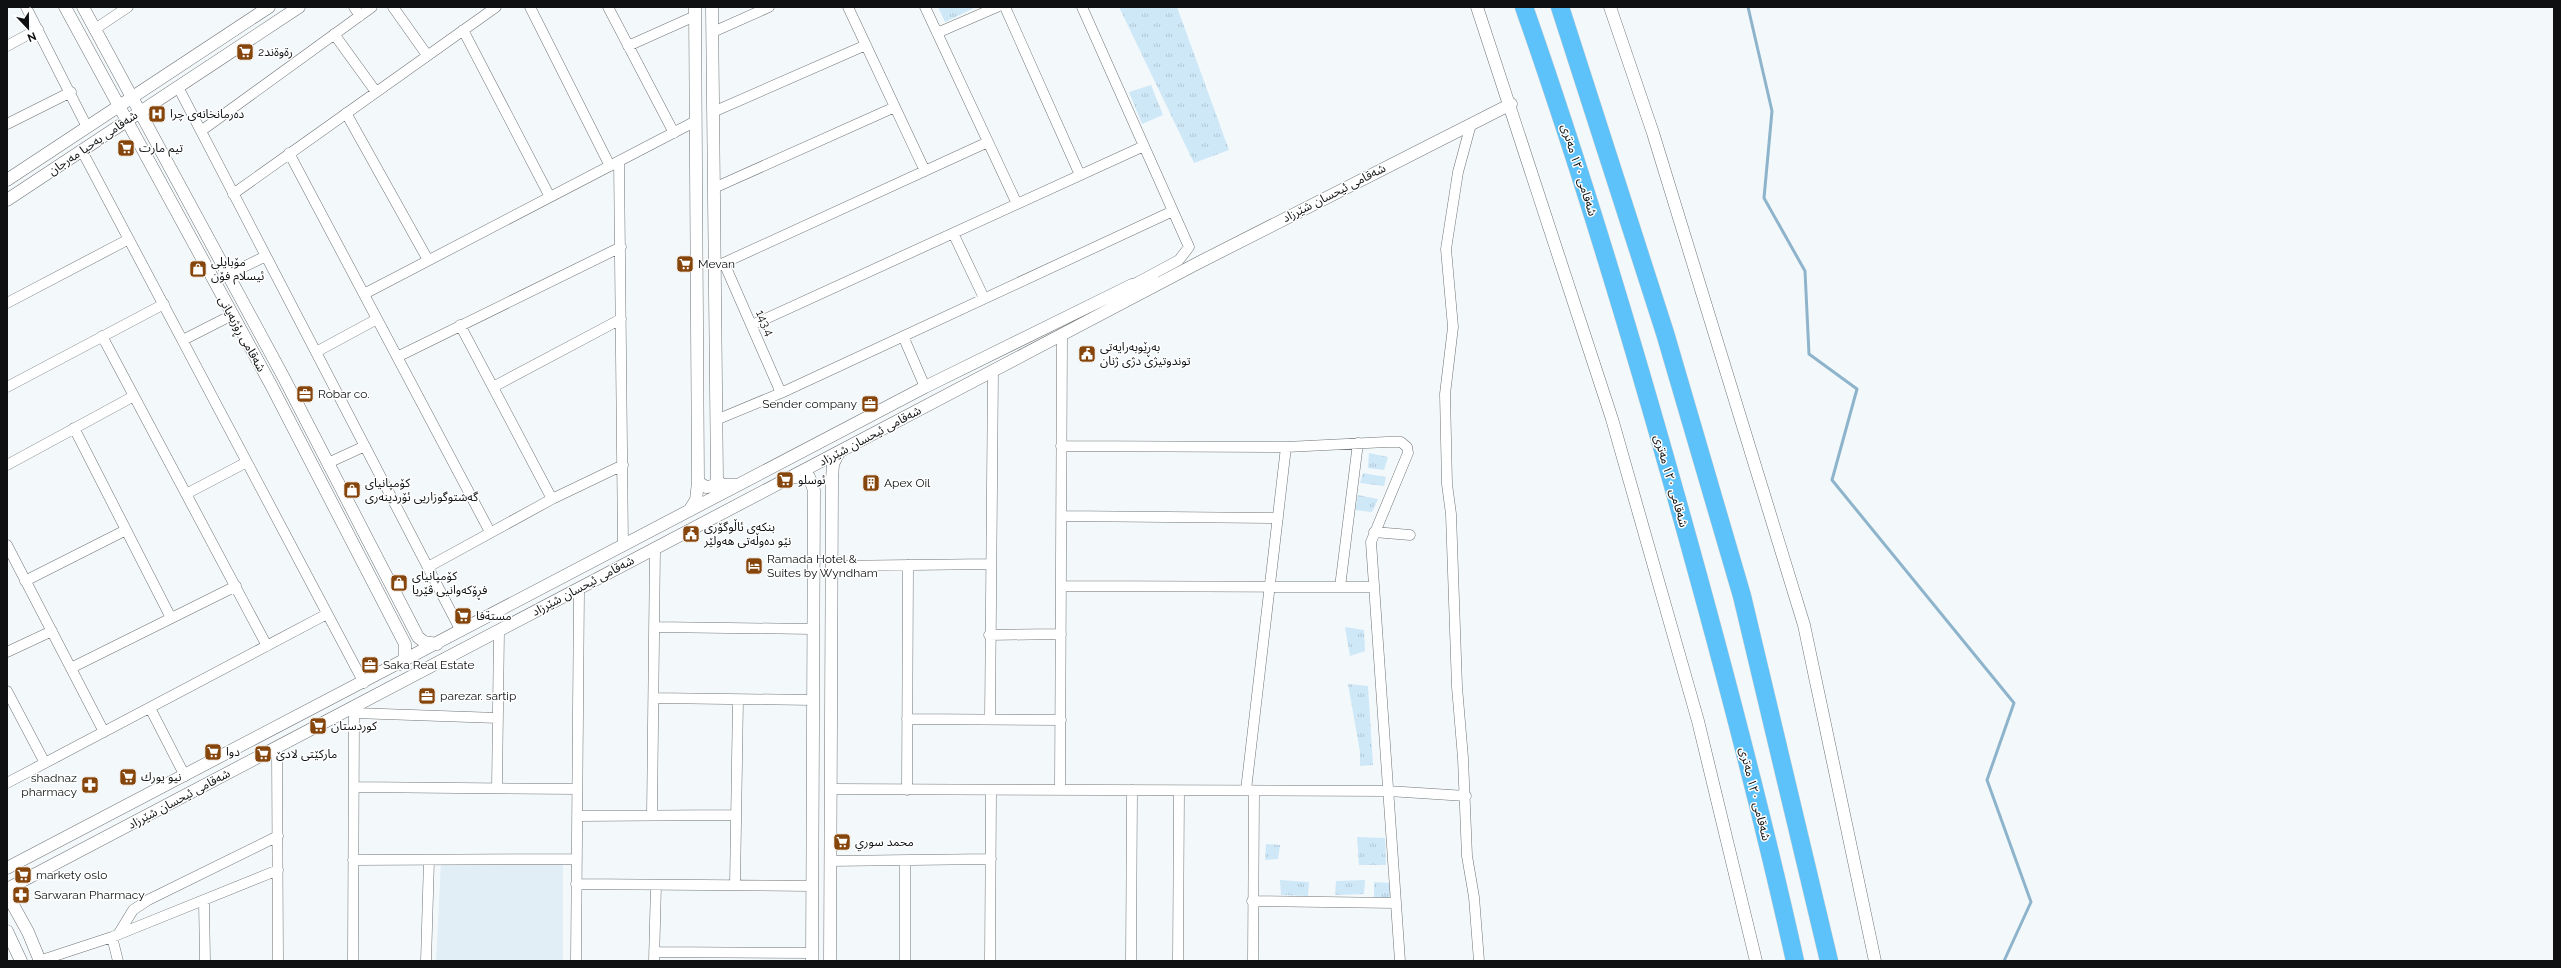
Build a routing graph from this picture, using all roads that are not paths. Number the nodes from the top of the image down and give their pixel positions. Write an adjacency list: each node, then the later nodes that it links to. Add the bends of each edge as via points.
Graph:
1 (26, 7): 26 (street)
2 (65, 7): 41 (street, شەقامی ڕۆژبەیانی)
3 (83, 7): 27 (street, شەقامی ڕۆژبەیانی)
4 (128, 7): 27 (street)
5 (270, 7): 39 (street, شەقامی یەحیا مەرجان)
6 (300, 7): 36 (street, شەقامی یەحیا مەرجان)
7 (354, 7): 25 (street)
8 (372, 7): 25 (street)
9 (393, 7): 35 (street)
10 (496, 7): 28 (street)
11 (530, 7): 60 (street)
12 (608, 7): 34 (street)
13 (712, 7): 29 (street)
14 (769, 7): 29 (street)
15 (848, 7): 32 (street)
16 (925, 7): 30 (street)
17 (997, 7): 30 (street)
18 (1005, 7): 62 (street)
19 (1082, 7): 54 (street)
20 (1477, 7): 40 (street)
21 (1524, 7): 237 (highway, شەقامی ١٢٠ مەتری, via 1564,119 1638,360 1708,612 1772,859)
22 (1560, 7): 238 (highway, via 1665,333 1742,596)
23 (1610, 7): 239 (street, via 1655,141 1804,626)
24 (694, 11): 34 (street); 47 (street)
25 (360, 16): 31 (street)
26 (38, 29): 33 (street); 37 (street)
27 (95, 29): 39 (street, شەقامی ڕۆژبەیانی)
28 (463, 30): 35 (street); 66 (street)
29 (713, 32): 44 (street)
30 (937, 33): 53 (street)
31 (334, 34): 38 (street); 51 (street)
32 (866, 45): 42 (street); 44 (street)
33 (7, 46)
34 (628, 46): 52 (street)
35 (427, 55): 38 (street)
36 (178, 87): 43 (street, شەقامی یەحیا مەرجان); 51 (street)
37 (71, 92): 48 (street); 50 (street)
38 (376, 92): 45 (street)
39 (133, 97): 41 (street, شەقامی یەحیا مەرجان); 43 (street, شەقامی ڕۆژبەیانی)
40 (1510, 104): 49 (street, شەقامی ئیحسان شێرزاد); 236 (street, via 1612,419 1698,721)
41 (118, 107): 46 (street, شەقامی ڕۆژبەیانی); 50 (street, شەقامی یەحیا مەرجان)
42 (895, 107): 61 (street); 64 (street)
43 (141, 112): 46 (street, شەقامی یەحیا مەرجان); 76 (street, شەقامی ڕۆژبەیانی)
44 (713, 112): 58 (street)
45 (346, 113): 56 (street); 74 (street)
46 (126, 122): 55 (street, شەقامی یەحیا مەرجان); 83 (street, شەقامی ڕۆژبەیانی)
47 (696, 122): 52 (street); 57 (street)
48 (7, 124)
49 (1471, 124): 77 (street, شەقامی ئیحسان شێرزاد); 191 (street, via 1458,172 1446,249 1453,327 1445,394 1457,687)
50 (87, 127): 63 (street, شەقامی یەحیا مەرجان)
51 (201, 131): 65 (street)
52 (674, 133): 59 (street)
53 (988, 142): 61 (street); 68 (street)
54 (1144, 146): 62 (street); 69 (street)
55 (82, 151): 67 (street, شەقامی یەحیا مەرجان); 71 (street)
56 (289, 153): 65 (street); 79 (street)
57 (696, 157): 58 (street); 117 (street)
58 (714, 158): 64 (street)
59 (619, 161): 60 (street); 72 (street)
60 (610, 166): 66 (street)
61 (925, 171): 75 (street)
62 (1080, 175): 68 (street)
63 (7, 180)
64 (714, 188): 75 (street)
65 (234, 194): 73 (street)
66 (550, 197): 74 (street)
67 (7, 200)
68 (1017, 204): 70 (street)
69 (1173, 211): 78 (street, via 1189,247 1186,253); 80 (street)
70 (953, 233): 80 (street); 87 (street)
71 (129, 239): 81 (street); 82 (street)
72 (621, 247): 85 (street); 86 (street)
73 (266, 256): 76 (street); 92 (street)
74 (428, 260): 79 (street)
75 (720, 265): 87 (street, 143.4); 103 (street)
76 (229, 274): 95 (street, شەقامی ڕۆژبەیانی)
77 (1159, 283): 78 (street, شەقامی ئیحسان شێرزاد, via 1148,281); 88 (street, شەقامی ئیحسان شێرزاد)
78 (1132, 285): 99 (street, شەقامی ئیحسان شێرزاد)
79 (364, 294): 84 (street)
80 (984, 298): 90 (street)
81 (7, 303)
82 (164, 304): 89 (street); 91 (street)
83 (232, 315): 91 (street); 96 (street, شەقامی ڕۆژبەیانی)
84 (377, 319): 92 (street); 93 (street)
85 (621, 319): 98 (street); 114 (street)
86 (460, 325): 93 (street); 98 (street)
87 (752, 326): 100 (street, 143.4)
88 (1062, 334): 94 (street, شەقامی ئیحسان شێرزاد); 108 (street)
89 (102, 336): 97 (street); 101 (street)
90 (903, 336): 99 (street); 100 (street)
91 (182, 340): 111 (street)
92 (316, 352): 107 (street)
93 (397, 356): 127 (street)
94 (993, 371): 104 (street, شەقامی ئیحسان شێرزاد); 133 (street)
95 (284, 378): 96 (street); 112 (street, شەقامی ڕۆژبەیانی)
96 (271, 385): 156 (street, شەقامی ڕۆژبەیانی)
97 (7, 387)
98 (493, 387): 122 (street)
99 (925, 387): 102 (street, شەقامی ئیحسان شێرزاد)
100 (781, 393): 103 (street)
101 (134, 396): 105 (street); 121 (street)
102 (892, 404): 104 (street); 118 (street, شەقامی ئیحسان شێرزاد)
103 (716, 420): 116 (street)
104 (899, 420): 110 (street, شەقامی ئیحسان شێرزاد)
105 (74, 428): 113 (street); 126 (street)
106 (1358, 443): 109 (street); 128 (street, via 1401,442 1407,446 1408,453); 141 (street)
107 (365, 446): 112 (street); 136 (street)
108 (1061, 446): 109 (street); 124 (street)
109 (1286, 447): 125 (street)
110 (839, 452): 115 (street, شەقامی ئیحسان شێرزاد); 119 (street, via 832,464)
111 (247, 462): 121 (street); 145 (street)
112 (328, 463): 155 (street, شەقامی ڕۆژبەیانی)
113 (7, 464)
114 (623, 466): 122 (street); 131 (street)
115 (790, 477): 120 (street, via 809,477); 132 (street, شەقامی ئیحسان شێرزاد)
116 (717, 481): 117 (street, via 713,486 706,487); 118 (street, via 723,485)
117 (698, 482): 123 (street, via 696,500)
118 (738, 485): 123 (street, شەقامی ئیحسان شێرزاد)
119 (832, 489): 120 (street, via 821,484); 135 (street)
120 (814, 490): 149 (street)
121 (186, 494): 138 (street)
122 (552, 499): 127 (street)
123 (688, 512): 131 (street, شەقامی ئیحسان شێرزاد)
124 (1062, 516): 125 (street); 139 (street)
125 (1278, 518): 140 (street)
126 (126, 530): 137 (street); 146 (street)
127 (490, 532): 136 (street)
128 (1374, 532): 129 (street); 143 (street, via 1371,542)
129 (1410, 535)
130 (7, 545): 137 (street)
131 (623, 546): 144 (street, شەقامی ئیحسان شێرزاد)
132 (656, 548): 142 (street, شەقامی ئیحسان شێرزاد); 148 (street)
133 (990, 564): 134 (street); 153 (street)
134 (908, 565): 135 (street); 170 (street)
135 (832, 566): 183 (street)
136 (428, 567): 151 (street)
137 (25, 581): 150 (street)
138 (236, 586): 146 (street); 158 (street)
139 (1062, 586): 140 (street); 154 (street)
140 (1270, 586): 141 (street); 189 (street)
141 (1340, 587): 143 (street)
142 (579, 588): 147 (street, شەقامی ئیحسان شێرزاد); 182 (street)
143 (1373, 588): 190 (street)
144 (515, 603): 147 (street); 151 (street, شەقامی ئیحسان شێرزاد)
145 (327, 614): 158 (street); 162 (street)
146 (171, 618): 161 (street)
147 (523, 618): 152 (street, شەقامی ئیحسان شێرزاد)
148 (655, 627): 149 (street); 164 (street)
149 (813, 629): 166 (street)
150 (52, 631): 159 (street); 161 (street)
151 (461, 631): 157 (street, شەقامی ئیحسان شێرزاد)
152 (498, 631): 168 (street, شەقامی ئیحسان شێرزاد); 169 (street)
153 (989, 634): 154 (street); 171 (street)
154 (1061, 634): 172 (street)
155 (418, 637): 156 (street, via 415,645); 157 (street, via 424,642)
156 (405, 644): 160 (street, via 405,658)
157 (437, 644): 160 (street, شەقامی ئیحسان شێرزاد)
158 (267, 646): 167 (street)
159 (7, 652)
160 (400, 664): 162 (street, شەقامی ئیحسان شێرزاد)
161 (71, 668): 173 (street)
162 (364, 683): 176 (street, شەقامی ئیحسان شێرزاد)
163 (7, 691): 175 (street)
164 (655, 698): 165 (street); 192 (street)
165 (738, 700): 166 (street); 193 (street)
166 (813, 700): 195 (street)
167 (150, 708): 173 (street); 177 (street)
168 (353, 711): 169 (street); 174 (street, شەقامی ئیحسان شێرزاد); 180 (street)
169 (498, 718): 181 (street)
170 (907, 719): 171 (street); 184 (street)
171 (990, 719): 172 (street)
172 (1061, 720): 185 (street)
173 (104, 732): 175 (street)
174 (277, 747): 178 (street, شەقامی ئیحسان شێرزاد); 197 (street)
175 (45, 763): 179 (street)
176 (209, 763): 177 (street, شەقامی ئیحسان شێرزاد); 178 (street)
177 (185, 776): 204 (street, شەقامی ئیحسان شێرزاد)
178 (217, 779): 210 (street, شەقامی ئیحسان شێرزاد)
179 (7, 783)
180 (354, 787): 181 (street); 199 (street)
181 (497, 788): 182 (street)
182 (577, 789): 194 (street)
183 (831, 789): 184 (street); 196 (street)
184 (907, 790): 187 (street)
185 (1060, 790): 186 (street); 187 (street)
186 (1132, 790): 188 (street); 231 (street)
187 (991, 791): 201 (street)
188 (1179, 791): 189 (street); 232 (street)
189 (1250, 791): 190 (street); 213 (street)
190 (1388, 791): 191 (street); 214 (street)
191 (1466, 796): 235 (street, via 1467,856 1474,897)
192 (652, 815): 193 (street); 194 (street)
193 (736, 815): 208 (street)
194 (577, 816): 198 (street)
195 (812, 818): 196 (street); 209 (street)
196 (830, 819): 202 (street)
197 (278, 836): 205 (street); 216 (street, via 148,900 132,910)
198 (576, 859): 200 (street); 206 (street)
199 (353, 860): 200 (street); 225 (street)
200 (429, 860): 226 (street)
201 (991, 860): 203 (street); 230 (street)
202 (830, 861): 203 (street); 228 (street)
203 (905, 861): 229 (street)
204 (7, 868)
205 (278, 870): 212 (street); 224 (street)
206 (576, 884): 207 (street); 227 (street)
207 (656, 885): 208 (street); 217 (street)
208 (735, 886): 209 (street)
209 (812, 886): 219 (street)
210 (7, 889)
211 (7, 894): 221 (street, via 28,932)
212 (204, 901): 216 (street); 223 (street)
213 (1252, 901): 214 (street); 233 (street)
214 (1396, 903): 234 (street)
215 (7, 931): 220 (street)
216 (115, 935): 221 (street); 222 (street)
217 (654, 956): 218 (street)
218 (735, 957): 219 (street)
219 (812, 957)
220 (21, 961)
221 (40, 961)
222 (118, 961)
223 (205, 961)
224 (278, 961)
225 (353, 961)
226 (426, 961)
227 (576, 961)
228 (830, 961)
229 (905, 961)
230 (990, 961)
231 (1131, 961)
232 (1178, 961)
233 (1253, 961)
234 (1400, 961)
235 (1479, 961)
236 (1756, 961)
237 (1795, 961)
238 (1829, 961)
239 (1875, 961)

